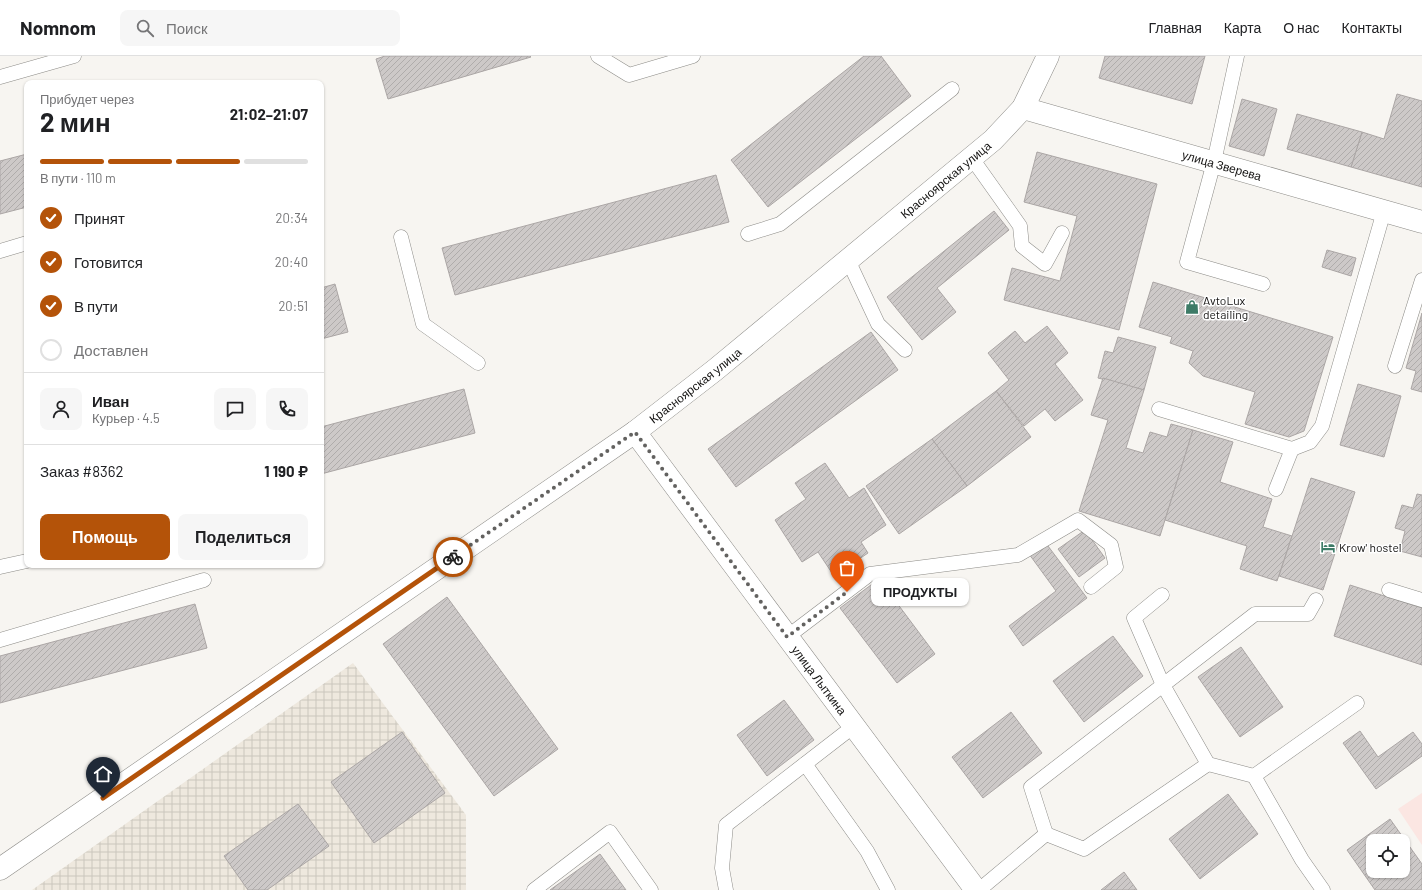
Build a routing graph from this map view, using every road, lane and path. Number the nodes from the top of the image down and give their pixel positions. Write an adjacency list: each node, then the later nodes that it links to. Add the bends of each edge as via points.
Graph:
1 (74, 56): 6 (lane)
2 (598, 56): 3 (lane, via 629,75)
3 (693, 56)
4 (1048, 56): 8 (street, Красноярская улица)
5 (1237, 56): 10 (lane)
6 (0, 77)
7 (952, 90): 14 (lane, via 780,224)
8 (1023, 108): 9 (street, Красноярская улица, via 993,140); 10 (street, улица Зверева)
9 (971, 157): 13 (lane, via 1020,226 1022,246 1045,264); 18 (street, Красноярская улица)
10 (1214, 162): 11 (street, улица Зверева); 20 (lane, via 1187,262)
11 (1384, 211): 12 (street, улица Зверева); 26 (lane, via 1322,426 1310,442)
12 (1422, 222)
13 (1062, 233)
14 (748, 234)
15 (401, 238): 22 (lane, via 423,324)
16 (24, 244): 17 (lane)
17 (0, 251)
18 (848, 260): 21 (lane, via 878,324); 25 (street, Красноярская улица, via 715,370)
19 (1422, 280): 23 (lane)
20 (1263, 284)
21 (905, 350)
22 (478, 364)
23 (1394, 366)
24 (1159, 409): 26 (lane)
25 (635, 432): 36 (street, улица Лыткина); 45 (street, Красноярская улица)
26 (1292, 449): 27 (lane)
27 (1276, 489)
28 (24, 562): 29 (lane)
29 (0, 567)
30 (204, 580): 37 (lane)
31 (1091, 587): 36 (lane, via 1116,567 1111,545 1078,520 1018,555 870,574)
32 (1389, 590): 35 (lane)
33 (1162, 595): 38 (lane, via 1134,618)
34 (1316, 600): 38 (lane, via 1308,614 1255,614)
35 (1422, 600)
36 (787, 637): 40 (street, улица Лыткина)
37 (0, 640)
38 (1163, 685): 42 (lane); 44 (lane, via 1031,787)
39 (1357, 703): 43 (lane)
40 (854, 726): 41 (lane); 50 (street, улица Лыткина)
41 (805, 764): 48 (lane, via 726,825 722,868); 49 (lane, via 867,851)
42 (1208, 764): 43 (lane); 44 (lane, via 1084,849)
43 (1254, 776): 52 (lane, via 1302,860)
44 (1046, 834): 51 (lane)
45 (0, 869)
46 (534, 890): 47 (lane, via 610,832)
47 (651, 890)
48 (726, 890)
49 (888, 890)
50 (976, 890)
51 (979, 890)
52 (1323, 890)

